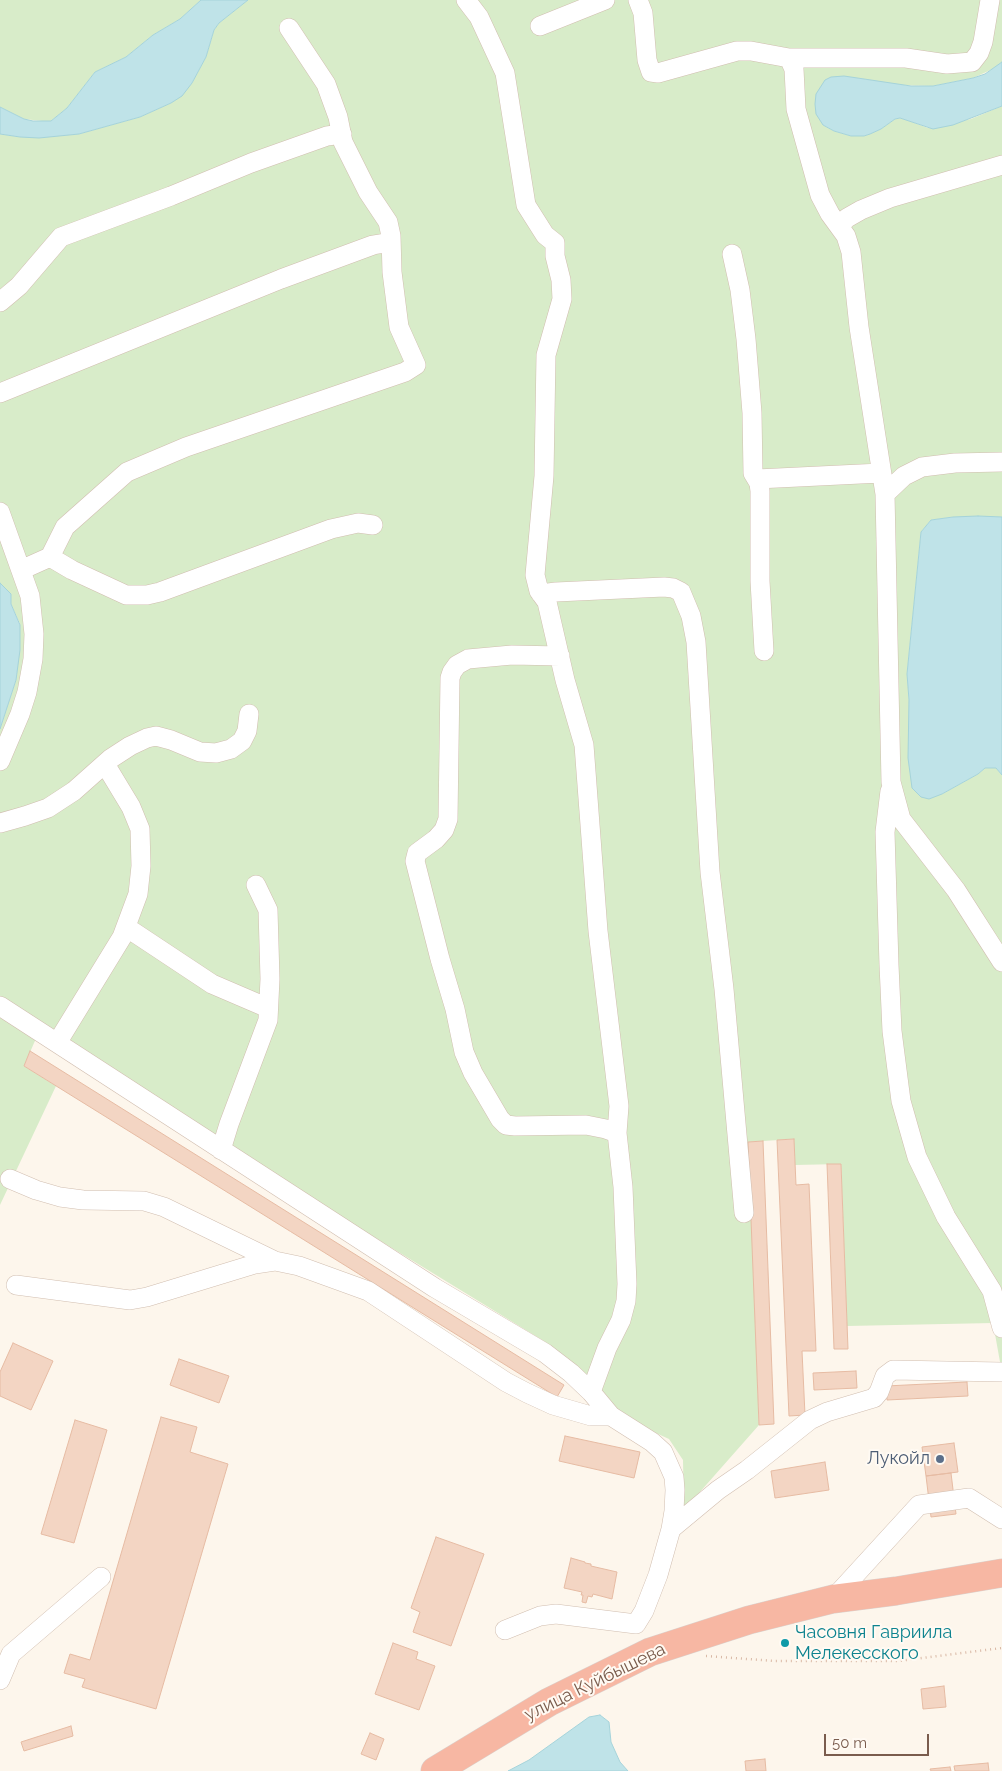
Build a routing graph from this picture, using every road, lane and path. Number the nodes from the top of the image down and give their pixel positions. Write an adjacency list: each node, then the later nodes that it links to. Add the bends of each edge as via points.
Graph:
1 (466, 0): 23 (street, via 479,17 505,72 526,204 534,219 555,243 562,280 562,299 546,355 544,476 535,575)
2 (605, 0): 5 (street)
3 (638, 0): 7 (street, via 644,13 647,60 651,72 658,73 737,51)
4 (990, 0): 7 (street, via 983,42 972,62 947,64 906,58)
5 (540, 26)
6 (289, 28): 8 (street, via 326,84)
7 (789, 58): 10 (street, via 794,69 796,109 820,195)
8 (342, 134): 11 (street, via 368,192 388,222); 13 (street, via 327,136 251,163 61,237 19,286)
9 (1002, 165): 10 (street, via 890,198 860,210)
10 (840, 225): 16 (street, via 851,252)
11 (391, 242): 14 (street, via 373,245 281,279); 21 (street, via 400,326 416,365 404,372 186,447 127,472 65,527)
12 (732, 254): 17 (street, via 746,339 753,473)
13 (0, 302)
14 (0, 393)
15 (1002, 462): 18 (street, via 922,467 904,476)
16 (881, 473): 17 (street); 18 (street)
17 (757, 479): 24 (street, via 760,491)
18 (885, 494): 29 (street)
19 (0, 512): 22 (street)
20 (373, 525): 21 (street, via 358,523 331,529 147,595 126,595)
21 (50, 557): 22 (street)
22 (21, 570): 27 (street, via 30,596 33,659 20,714)
23 (541, 594): 25 (street, via 547,602); 40 (street, via 673,588 681,592 691,616 696,642 710,872)
24 (764, 651)
25 (560, 656): 37 (street, via 584,745 598,931 619,1106); 37 (street, via 512,655 468,659 452,672 448,819 444,830 417,853 415,861 464,1052 500,1119 506,1125 586,1125)
26 (249, 714): 28 (street, via 242,741 231,749 216,753 200,752 156,736 130,746)
27 (0, 761)
28 (105, 764): 30 (street, via 48,808); 32 (street, via 131,807 140,829 140,881)
29 (891, 782): 33 (street, via 901,819 956,890); 43 (street, via 885,832 889,965 892,1031 901,1101 917,1157 946,1217 992,1291)
30 (0, 823)
31 (256, 884): 35 (street, via 268,910)
32 (126, 927): 35 (street, via 212,984); 36 (street)
33 (1002, 962)
34 (0, 1006): 36 (street)
35 (268, 1008): 38 (street, via 268,1020)
36 (57, 1043): 38 (street)
37 (617, 1133): 45 (street, via 626,1301)
38 (221, 1150): 45 (street, via 436,1288 545,1353)
39 (10, 1179): 41 (street, via 60,1197 144,1202 164,1207)
40 (744, 1213)
41 (275, 1261): 42 (street, via 130,1300); 46 (street, via 368,1291 506,1382 553,1405 591,1416)
42 (16, 1285)
43 (1002, 1328)
44 (1002, 1372): 48 (street, via 893,1370 885,1376 874,1398 810,1420)
45 (591, 1392): 46 (street)
46 (611, 1416): 48 (street, via 663,1452 676,1490)
47 (1002, 1519): 51 (street, via 969,1498 919,1505)
48 (671, 1529): 52 (street, via 650,1598)
49 (1002, 1573): 51 (highway, улица Куйбышева)
50 (102, 1577): 57 (street, via 11,1654)
51 (834, 1599): 55 (highway, улица Куйбышева, via 749,1620)
52 (636, 1624): 53 (street, via 556,1614 540,1616); 55 (street)
53 (505, 1630)
54 (1002, 1648): 56 (path, via 898,1661 775,1661)
55 (650, 1652): 58 (highway, улица Куйбышева, via 549,1702)
56 (698, 1655)
57 (0, 1680)
58 (435, 1771)

